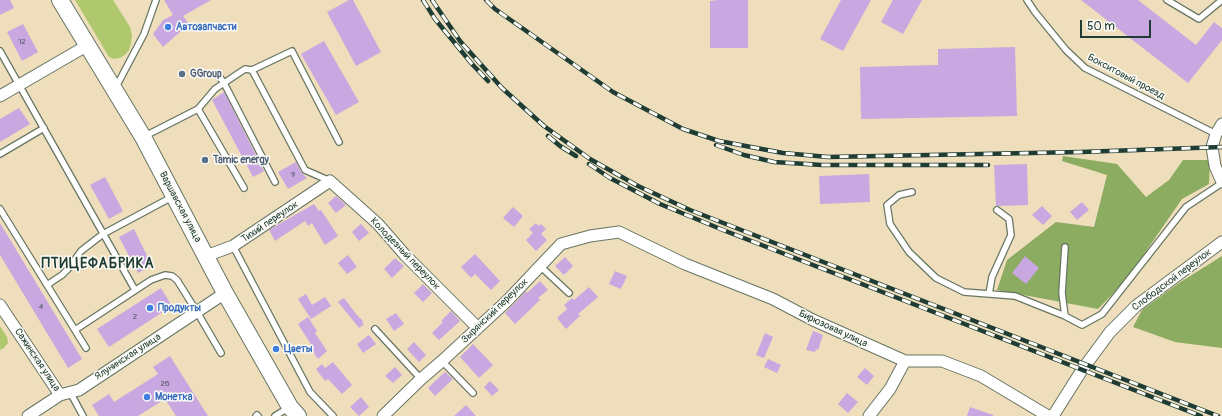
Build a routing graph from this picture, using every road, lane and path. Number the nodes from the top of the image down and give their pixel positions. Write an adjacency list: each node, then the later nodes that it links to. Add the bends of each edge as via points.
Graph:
1 (60, 0): 6 (main road, Варшавская улица)
2 (156, 0): 12 (lane, via 144,34)
3 (1027, 0): 17 (lane, Бокситовый проезд, via 1066,50 1085,68)
4 (1167, 0): 5 (lane, via 1199,19)
5 (1222, 0)
6 (88, 44): 11 (street); 12 (main road, Варшавская улица)
7 (0, 51): 11 (lane)
8 (252, 70): 10 (lane, via 245,69); 19 (lane, via 292,51); 21 (lane, via 305,170)
9 (219, 76): 10 (lane)
10 (224, 83): 14 (lane, via 215,89); 22 (lane)
11 (19, 85): 13 (street); 16 (lane)
12 (114, 91): 18 (main road, Варшавская улица)
13 (0, 96)
14 (198, 110): 18 (lane); 24 (lane)
15 (1222, 124): 17 (street)
16 (44, 128): 20 (lane); 30 (lane)
17 (1216, 134): 23 (street, via 1212,147 1215,166)
18 (143, 137): 26 (main road, Варшавская улица)
19 (339, 142)
20 (0, 154)
21 (330, 181): 32 (street, Тихий переулок); 44 (street, Колодезный переулок, via 378,224 405,255)
22 (275, 182)
23 (1222, 183): 43 (lane, via 1186,207 1102,314 1082,326)
24 (244, 188)
25 (912, 192): 40 (lane, via 899,195 887,205 890,224 909,252 936,278 964,292)
26 (174, 196): 30 (lane); 34 (main road, Варшавская улица)
27 (0, 209): 36 (lane)
28 (997, 210): 40 (lane, via 1009,219 1012,235 992,277)
29 (619, 232): 35 (street, Зырянский переулок, via 561,244); 50 (street, Бирюзовая улица, via 685,264 773,299)
30 (103, 234): 36 (lane, via 81,251 62,276); 37 (lane)
31 (1222, 242): 62 (street, Слободской переулок, via 1136,306 1110,332)
32 (233, 246): 34 (street, Тихий переулок); 58 (lane, via 310,392)
33 (1065, 247): 43 (lane, via 1062,293)
34 (206, 256): 38 (main road, Варшавская улица)
35 (540, 266): 39 (lane); 44 (street, Зырянский переулок)
36 (46, 285): 45 (lane)
37 (135, 290): 42 (lane, via 165,275 172,276); 45 (lane)
38 (225, 293): 42 (street, Ялунинская улица); 54 (main road, Варшавская улица)
39 (568, 293)
40 (989, 294): 43 (lane, via 1015,296)
41 (0, 305): 53 (street, Сажинская улица)
42 (197, 312): 48 (lane); 53 (street, Ялунинская улица, via 79,390)
43 (1065, 316)
44 (478, 328): 49 (street, Зырянский переулок)
45 (75, 330): 47 (lane)
46 (374, 330): 51 (lane)
47 (86, 348)
48 (221, 353)
49 (442, 360): 51 (street, Зырянский переулок); 52 (lane)
50 (905, 362): 60 (street, via 890,389); 61 (street, Бирюзовая улица, via 942,361 981,376)
51 (421, 379): 59 (street, Зырянский переулок)
52 (473, 393)
53 (65, 394): 55 (street, Ялунинская улица); 56 (lane)
54 (294, 411): 57 (lane)
55 (28, 416)
56 (83, 416)
57 (275, 416)
58 (333, 416)
59 (383, 416)
60 (869, 416)
61 (1048, 416)
62 (1053, 416)

